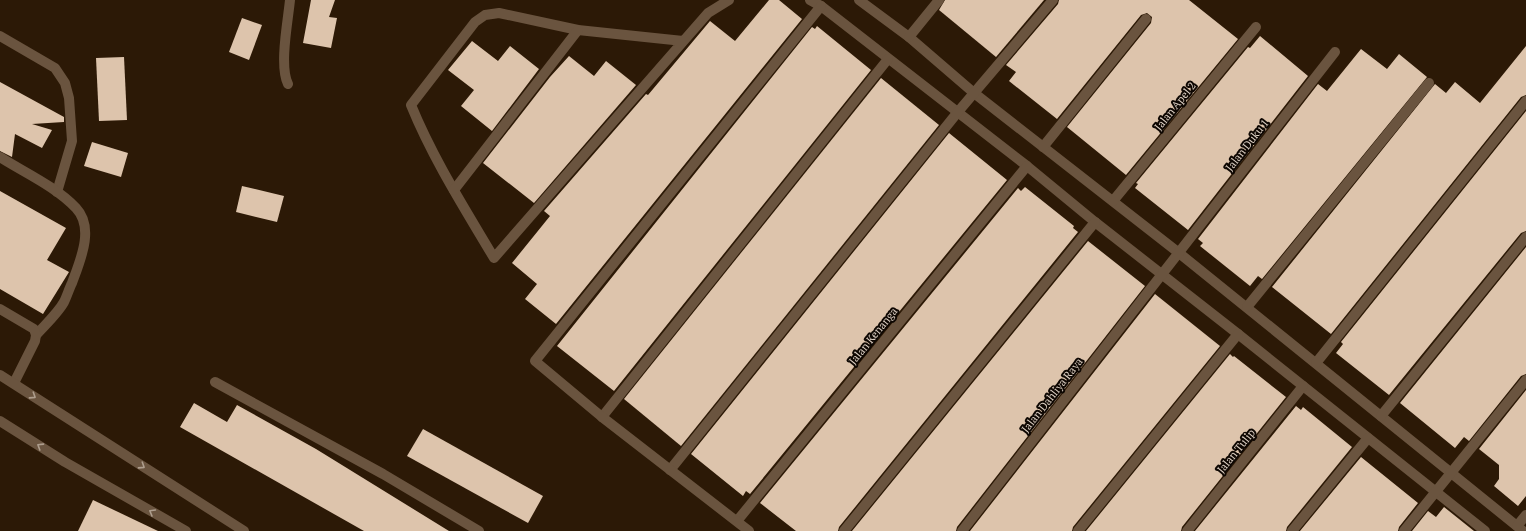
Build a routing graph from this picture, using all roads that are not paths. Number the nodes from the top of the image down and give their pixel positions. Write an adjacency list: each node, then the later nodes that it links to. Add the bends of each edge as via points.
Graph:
1 (290, 0): 17 (street, via 284,58 285,78)
2 (729, 0): 13 (street, via 708,13)
3 (810, 0): 7 (street)
4 (859, 0): 12 (street)
5 (940, 0): 12 (street)
6 (1053, 0): 18 (street)
7 (821, 6): 15 (street); 42 (street, via 535,361)
8 (1146, 19): 21 (street)
9 (1256, 27): 26 (street, Jalan Apel 2)
10 (578, 30): 13 (street); 24 (street); 24 (street, via 499,13 485,15 475,22 411,105 418,124)
11 (0, 36): 25 (street, via 55,68 65,84 69,98 72,142)
12 (909, 37): 18 (street)
13 (683, 41): 24 (street, via 494,258)
14 (1335, 52): 29 (street, Jalan Duku 1)
15 (888, 59): 20 (street); 42 (street)
16 (1429, 83): 31 (street)
17 (288, 84)
18 (974, 93): 20 (street); 21 (street)
19 (1526, 101): 35 (street)
20 (957, 113): 23 (street); 45 (street)
21 (1043, 147): 26 (street)
22 (0, 158): 25 (street)
23 (1027, 166): 27 (street); 49 (street, Jalan Kenanga)
24 (454, 190)
25 (57, 192): 34 (street, via 76,208 82,217 83,251 63,303)
26 (1113, 201): 29 (street)
27 (1095, 222): 30 (street); 55 (street)
28 (1526, 237): 41 (street)
29 (1179, 253): 30 (street, Jalan Duku 1); 31 (street)
30 (1162, 274): 33 (street); 56 (street, Jalan Dahliya Raya)
31 (1246, 307): 35 (street)
32 (0, 309): 34 (street, via 34,330)
33 (1238, 334): 40 (street); 57 (street)
34 (36, 335): 39 (street)
35 (1316, 363): 41 (street)
36 (0, 375): 39 (street)
37 (1526, 380): 46 (street)
38 (215, 382): 53 (street, via 383,474)
39 (14, 383): 52 (street, one-way to 52)
40 (1303, 386): 44 (street); 58 (street, Jalan Tulip)
41 (1381, 416): 46 (street)
42 (602, 417): 45 (street)
43 (0, 421): 51 (street, one-way to 43, via 65,462)
44 (1368, 438): 47 (street); 59 (street)
45 (670, 470): 49 (street)
46 (1450, 472): 47 (street); 50 (street)
47 (1436, 492): 60 (street); 61 (street)
48 (1526, 515): 50 (street)
49 (737, 521): 54 (street)
50 (1520, 528)
51 (186, 531)
52 (244, 531)
53 (479, 531)
54 (749, 531)
55 (844, 531)
56 (962, 531)
57 (1078, 531)
58 (1187, 531)
59 (1292, 531)
60 (1404, 531)
61 (1485, 531)

